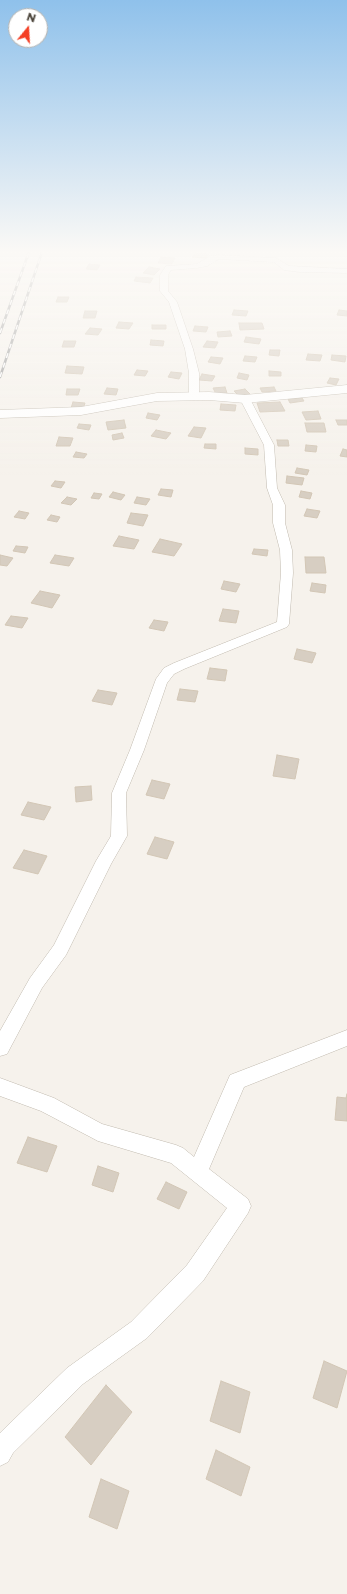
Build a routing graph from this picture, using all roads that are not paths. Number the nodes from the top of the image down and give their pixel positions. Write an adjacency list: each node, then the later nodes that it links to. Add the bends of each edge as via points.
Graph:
1 (181, 326): 3 (street, via 194,373)
2 (347, 389): 4 (street)
3 (194, 396): 4 (street); 5 (street, via 157,397 81,411)
4 (245, 399): 7 (street, via 269,445 272,488 279,506 279,523 286,550 288,573 283,624 179,666 169,671 161,682 119,793 119,836 60,950 36,983)
5 (0, 414)
6 (347, 1038): 9 (street, via 237,1081)
7 (0, 1048)
8 (0, 1087): 9 (street, via 47,1104 98,1132 176,1155)
9 (198, 1172): 10 (street, via 241,1206 195,1273 139,1330 75,1376 5,1445)
10 (0, 1454)

